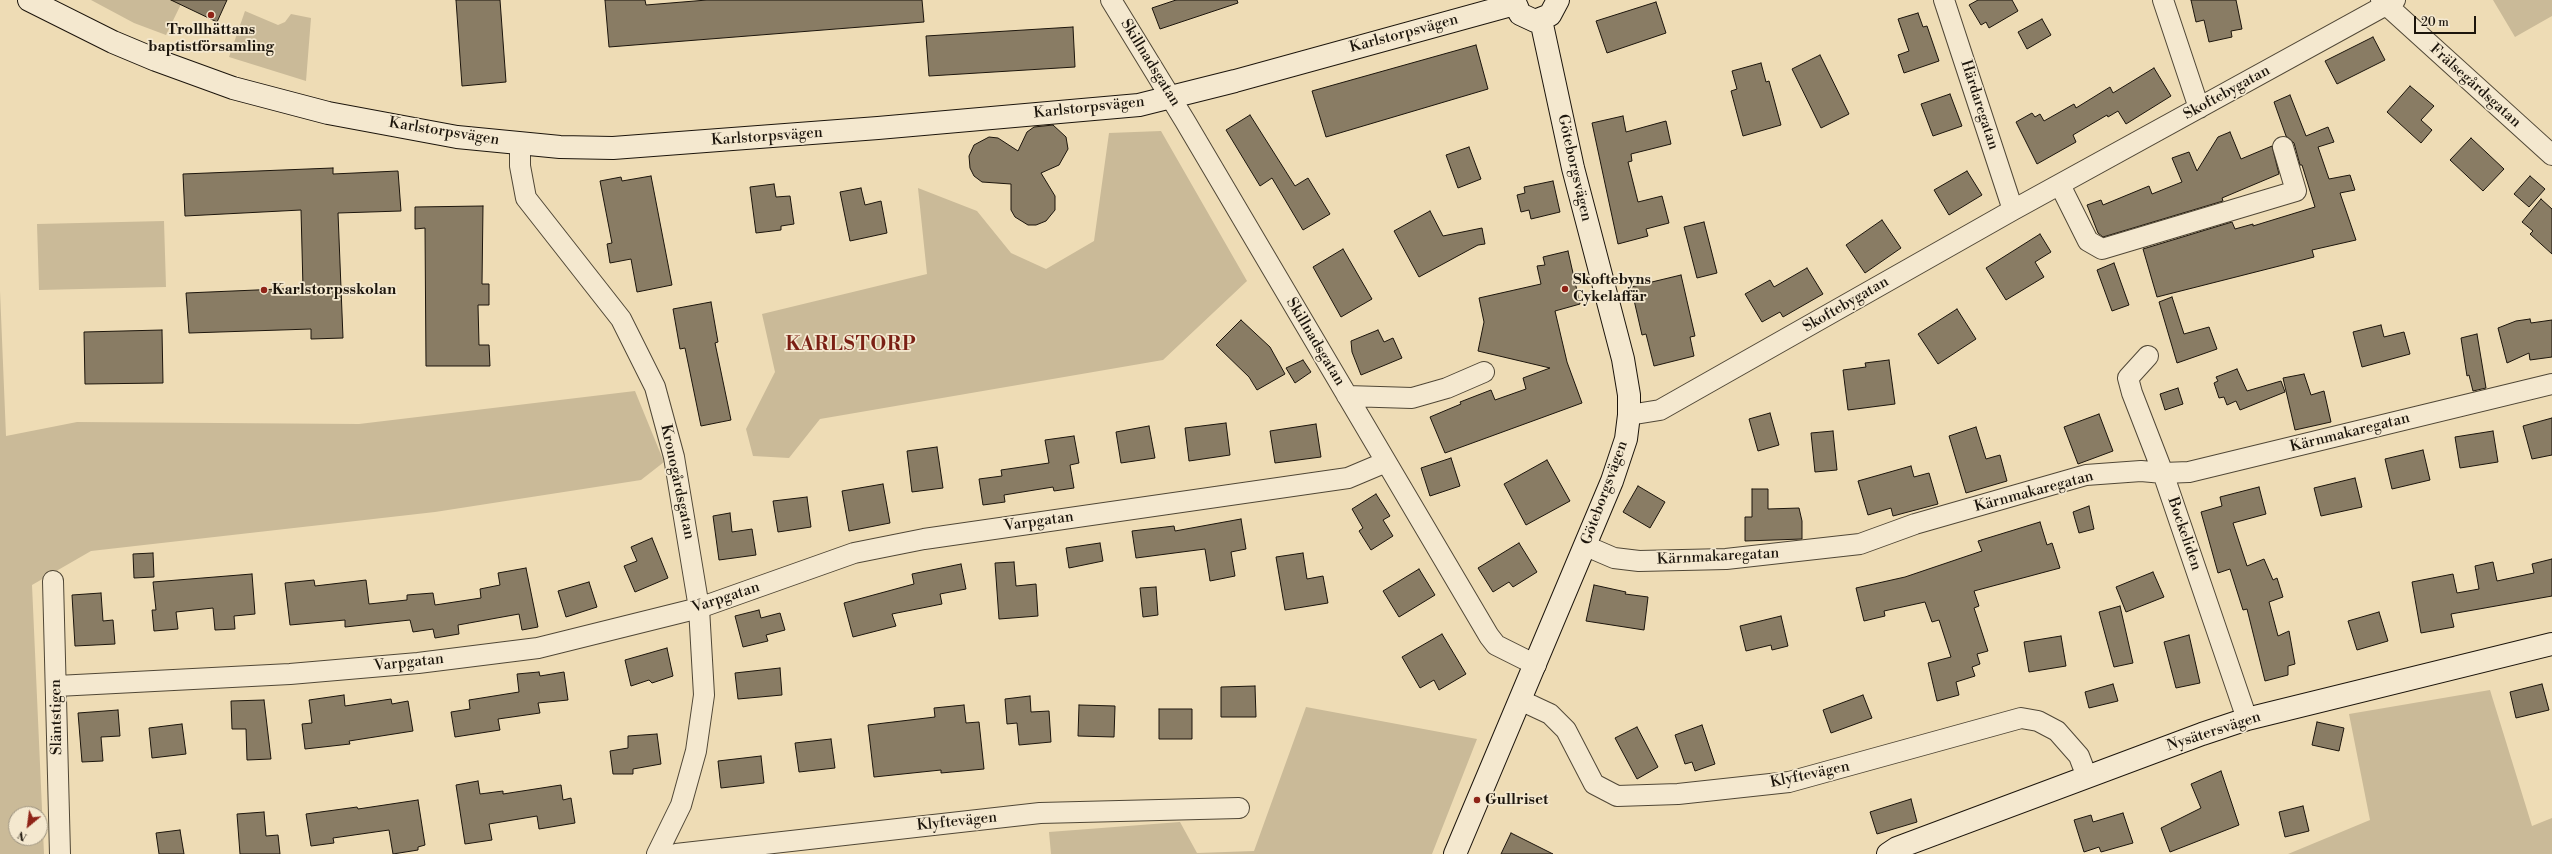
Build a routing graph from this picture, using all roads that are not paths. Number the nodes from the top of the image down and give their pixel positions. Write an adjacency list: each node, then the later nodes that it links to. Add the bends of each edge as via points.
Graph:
1 (29, 0): 11 (street, Karlstorpsvägen, via 113,42 233,88 328,113 457,137)
2 (1111, 0): 9 (street, Skillnadsgatan)
3 (1558, 0): 8 (street, via 1554,11)
4 (1944, 0): 15 (street, Härdaregatan)
5 (2163, 0): 10 (street)
6 (1514, 2): 8 (street, via 1524,18); 9 (street, Karlstorpsvägen, via 1235,81)
7 (2388, 2): 10 (street, Skoftebygatan); 13 (street, Frälsegårdsgatan)
8 (1541, 20): 20 (street, Göteborgsvägen, via 1573,168 1623,359 1629,395)
9 (1171, 96): 11 (street, Karlstorpsvägen, via 1139,105 621,147); 19 (street, Skillnadsgatan)
10 (2199, 108): 14 (street, Skoftebygatan)
11 (520, 143): 25 (street, Kronogårdsgatan, via 520,166 526,198 621,319 655,387 674,457)
12 (2284, 147): 14 (street, via 2296,191 2102,249 2088,241)
13 (2552, 155)
14 (2060, 185): 15 (street, Skoftebygatan)
15 (2014, 210): 20 (street, Skoftebygatan, via 1660,410)
16 (2148, 356): 22 (street, Bockeliden, via 2128,378)
17 (1484, 372): 19 (street, via 1447,388 1412,398)
18 (2552, 384): 22 (street, Kärnmakaregatan, via 2189,472)
19 (1347, 396): 21 (street, Skillnadsgatan)
20 (1629, 415): 23 (street, Göteborgsvägen, via 1626,439)
21 (1386, 462): 25 (street, Varpgatan, via 1348,478 924,539 854,553); 27 (street, Skillnadsgatan, via 1489,636 1496,645)
22 (2163, 473): 23 (street, Kärnmakaregatan, via 2141,471 2086,475 1915,524 1860,544 1837,547 1726,559 1639,561 1614,558); 30 (street, Bockeliden)
23 (1586, 546): 27 (street, Göteborgsvägen)
24 (53, 581): 28 (street, Släntstigen)
25 (699, 608): 28 (street, Varpgatan, via 538,648 418,663 290,674); 34 (street, Kronogårdsgatan, via 704,695 696,751 681,805)
26 (2552, 644): 30 (street, Nysätersvägen)
27 (1536, 665): 29 (street, Göteborgsvägen)
28 (57, 686): 33 (street, Släntstigen)
29 (1520, 700): 31 (street, Klyftevägen, via 1550,714 1566,730 1594,784 1616,796 1678,794 1789,782 2021,718 2038,721 2057,731 2079,756); 36 (street, Göteborgsvägen)
30 (2247, 719): 31 (street, Nysätersvägen)
31 (2087, 777): 37 (street, Nysätersvägen, via 1897,848)
32 (1239, 808): 35 (street, Klyftevägen, via 1040,813)
33 (60, 854)
34 (657, 854)
35 (676, 854)
36 (1454, 854)
37 (1888, 854)

